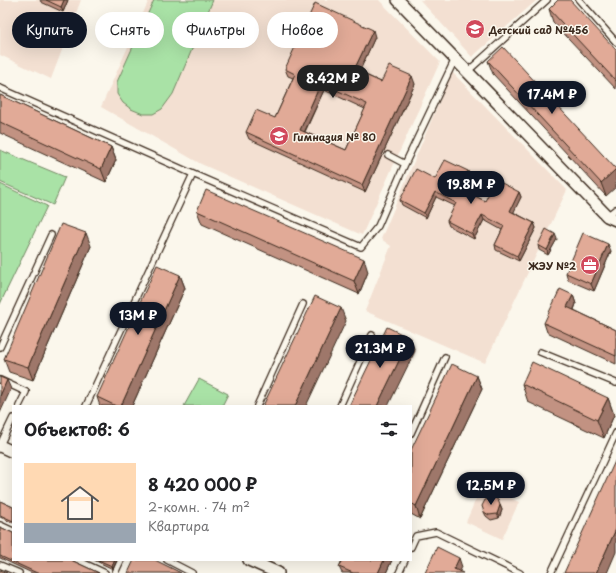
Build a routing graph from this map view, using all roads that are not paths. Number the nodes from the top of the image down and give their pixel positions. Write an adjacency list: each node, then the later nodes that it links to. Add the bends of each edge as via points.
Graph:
1 (398, 0): 5 (street)
2 (547, 0): 6 (lane)
3 (579, 0): 4 (lane)
4 (616, 42)
5 (454, 59): 6 (street); 9 (lane)
6 (467, 72): 12 (street)
7 (0, 88): 10 (lane)
8 (388, 155): 9 (lane)
9 (405, 164): 10 (lane, via 378,226 361,247)
10 (193, 174): 22 (lane)
11 (616, 209): 12 (lane)
12 (611, 218)
13 (51, 235): 16 (lane)
14 (303, 304): 23 (lane)
15 (372, 335): 24 (lane)
16 (0, 347)
17 (540, 352): 20 (lane)
18 (445, 357): 26 (lane)
19 (0, 380): 21 (lane, via 26,392)
20 (616, 383)
21 (20, 405)
22 (86, 405)
23 (257, 405)
24 (340, 405)
25 (12, 420): 28 (lane)
26 (412, 431)
27 (616, 433): 46 (lane)
28 (0, 445): 29 (street)
29 (12, 451)
30 (0, 525): 31 (lane)
31 (12, 531)
32 (414, 535): 45 (lane, via 436,532)
33 (79, 561): 40 (lane)
34 (121, 561): 41 (lane)
35 (169, 561): 42 (lane)
36 (251, 561): 43 (street)
37 (405, 561): 44 (lane)
38 (0, 564): 39 (lane)
39 (19, 573)
40 (105, 573)
41 (115, 573)
42 (192, 573)
43 (278, 573)
44 (399, 573)
45 (520, 573)
46 (551, 573)

